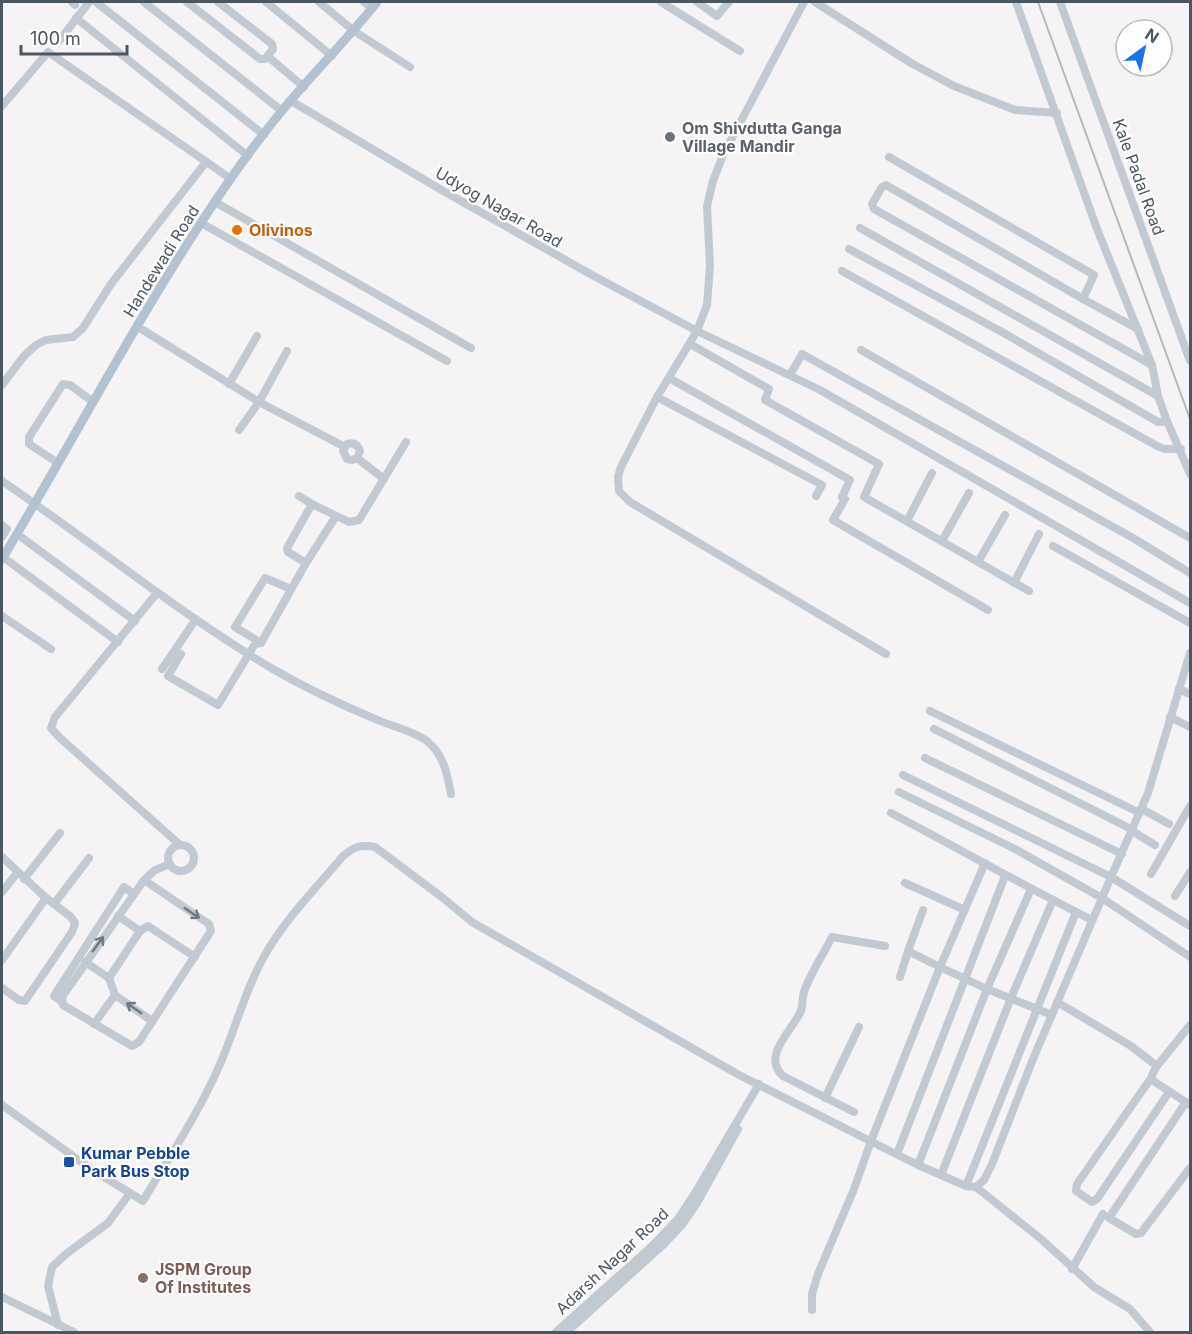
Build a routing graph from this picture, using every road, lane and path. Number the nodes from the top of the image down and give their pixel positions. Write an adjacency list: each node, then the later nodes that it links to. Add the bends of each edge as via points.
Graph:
1 (89, 2): 16 (street)
2 (96, 2): 28 (street)
3 (144, 2): 26 (street)
4 (187, 2): 5 (street, via 265,59 273,49 272,44)
5 (218, 2)
6 (266, 2): 20 (street)
7 (319, 2): 17 (street)
8 (662, 2): 19 (street)
9 (697, 2): 10 (street, via 717,16)
10 (729, 2)
11 (804, 2): 41 (street, via 713,181 707,206 710,291)
12 (815, 2): 27 (street, via 954,86 1015,110)
13 (1016, 2): 27 (street)
14 (1060, 2): 48 (street, Kale Padal Road)
15 (371, 4): 17 (main road, Handewadi Road)
16 (76, 18): 18 (street); 29 (street)
17 (354, 31): 20 (main road, Handewadi Road); 22 (street)
18 (60, 39)
19 (740, 51)
20 (332, 56): 23 (main road, Handewadi Road)
21 (272, 60): 23 (street)
22 (410, 67)
23 (304, 87): 24 (main road, Handewadi Road)
24 (291, 101): 26 (main road, Handewadi Road); 41 (street, Udyog Nagar Road, via 445,192)
25 (2, 105): 31 (street, via 48,52)
26 (282, 111): 28 (main road, Handewadi Road)
27 (1057, 113): 40 (street)
28 (264, 135): 29 (main road, Handewadi Road)
29 (248, 156): 32 (main road, Handewadi Road)
30 (889, 157): 38 (street, via 1094,275)
31 (206, 162): 32 (street); 53 (street, via 111,284 84,328 73,337 36,345)
32 (231, 179): 33 (main road, Handewadi Road)
33 (215, 202): 34 (main road, Handewadi Road); 44 (street)
34 (201, 223): 39 (main road, Handewadi Road); 47 (street)
35 (860, 228): 54 (street)
36 (849, 249): 58 (street, via 1158,422)
37 (842, 271): 62 (street, via 1159,447)
38 (1083, 299): 40 (street); 49 (street, via 886,185 872,204 874,209)
39 (138, 327): 52 (street); 56 (main road, Handewadi Road)
40 (1138, 329): 49 (street)
41 (697, 331): 43 (street); 50 (street, Udyog Nagar Road)
42 (257, 336): 52 (street)
43 (690, 344): 51 (street); 76 (street, via 769,389 765,400 879,464 864,497)
44 (471, 348)
45 (861, 350): 81 (street)
46 (287, 351): 57 (street)
47 (447, 361)
48 (1191, 361)
49 (1152, 365): 54 (street)
50 (790, 375): 87 (street, via 802,354); 92 (street, Udyog Nagar Road)
51 (669, 378): 55 (street); 93 (street, via 850,480 833,520)
52 (229, 384): 57 (street)
53 (2, 385)
54 (1158, 396): 58 (street)
55 (657, 397): 71 (street, via 822,485); 103 (street, via 621,467 618,484 623,497)
56 (93, 401): 64 (main road, Handewadi Road); 64 (street, via 63,384 29,437 29,444)
57 (259, 402): 59 (street); 61 (street)
58 (1167, 421): 62 (street)
59 (239, 430)
60 (406, 442): 67 (street)
61 (345, 447): 63 (street, via 347,459); 63 (street, via 350,443 358,446)
62 (1181, 449): 66 (street)
63 (357, 458): 67 (street)
64 (58, 463): 72 (main road, Handewadi Road)
65 (932, 473): 76 (street)
66 (1191, 474)
67 (384, 479): 75 (street, via 359,520 349,522)
68 (2, 481): 72 (street)
69 (969, 493): 82 (street)
70 (299, 495): 73 (street)
71 (816, 496)
72 (35, 504): 78 (main road, Handewadi Road); 91 (street)
73 (312, 504): 75 (street); 86 (street, via 287,548)
74 (1005, 515): 85 (street)
75 (336, 516): 86 (street)
76 (907, 521): 82 (street)
77 (2, 525): 80 (street, via 7,529)
78 (17, 534): 84 (main road, Handewadi Road); 96 (street)
79 (1039, 534): 88 (street)
80 (2, 537)
81 (1191, 538)
82 (942, 541): 85 (street)
83 (1053, 546): 97 (street)
84 (3, 554): 98 (street)
85 (978, 562): 88 (street)
86 (306, 563): 89 (street)
87 (1191, 573)
88 (1014, 583): 90 (street)
89 (291, 589): 99 (street); 99 (street, via 265,578 235,627)
90 (1029, 591)
91 (157, 593): 95 (street); 96 (street)
92 (1191, 603)
93 (988, 610)
94 (2, 616): 100 (street)
95 (196, 619): 102 (street); 105 (street)
96 (135, 621): 98 (street)
97 (1191, 623)
98 (118, 642): 122 (street, via 57,713 51,728)
99 (261, 644): 102 (street, via 255,644)
100 (51, 649)
101 (181, 654): 102 (street, via 168,676 218,705)
102 (249, 654): 115 (street, via 324,698 424,739 440,755)
103 (886, 654)
104 (1190, 657): 106 (street)
105 (162, 669)
106 (1179, 689): 107 (street); 109 (street)
107 (1191, 694)
108 (930, 711): 117 (street)
109 (1170, 717): 110 (street); 117 (street)
110 (1191, 727)
111 (934, 729): 120 (street)
112 (925, 758): 124 (street)
113 (903, 775): 133 (street)
114 (899, 792): 142 (street, via 1016,849)
115 (451, 794)
116 (1191, 806): 131 (street)
117 (1141, 811): 119 (street); 120 (street)
118 (891, 813): 127 (street)
119 (1169, 824)
120 (1132, 830): 123 (street); 124 (street)
121 (60, 833): 134 (street)
122 (180, 845): 128 (street, via 171,850); 128 (street, via 189,848 194,861 183,870)
123 (1155, 845)
124 (1122, 854): 133 (street)
125 (2, 857): 130 (street)
126 (89, 858): 144 (street)
127 (985, 863): 132 (street); 146 (street)
128 (170, 864): 135 (street)
129 (1191, 872): 140 (street)
130 (17, 873): 134 (street); 138 (street)
131 (1151, 874)
132 (1005, 876): 137 (street); 161 (street)
133 (1111, 877): 142 (street); 150 (street)
134 (24, 879): 141 (street)
135 (144, 880): 139 (street); 154 (street, one-way to 154, via 211,928)
136 (905, 884): 146 (street)
137 (1031, 889): 143 (street); 163 (street)
138 (2, 892)
139 (134, 894): 148 (street); 166 (street, via 124,887 54,996)
140 (1175, 896)
141 (46, 898): 144 (street); 156 (street)
142 (1102, 898): 149 (street); 155 (street)
143 (1053, 900): 147 (street); 165 (street)
144 (54, 904): 162 (street, via 73,919 72,932 25,1001)
145 (923, 910): 153 (street)
146 (965, 910): 158 (street)
147 (1076, 912): 149 (street); 168 (street)
148 (118, 916): 151 (street); 157 (street, one-way to 148)
149 (1092, 920): 167 (street)
150 (1191, 926)
151 (140, 931): 154 (street, via 148,926); 160 (street)
152 (885, 946): 178 (street, via 832,938 804,992 801,1010 782,1039 774,1064 783,1076)
153 (908, 951): 158 (street); 159 (street)
154 (195, 957): 170 (street)
155 (1191, 957)
156 (2, 960)
157 (85, 962): 160 (street); 166 (street)
158 (940, 967): 161 (street); 184 (street)
159 (900, 977)
160 (109, 978): 164 (street)
161 (965, 978): 163 (street); 185 (street)
162 (2, 988)
163 (987, 989): 165 (street); 186 (street)
164 (115, 995): 170 (street, one-way to 164); 171 (street)
165 (1011, 998): 168 (street); 188 (street)
166 (61, 1001): 171 (street)
167 (1057, 1002): 169 (street); 174 (street)
168 (1036, 1008): 169 (street); 189 (street)
169 (1052, 1015): 190 (street, via 992,1164)
170 (152, 1021): 171 (street, via 132,1046)
171 (94, 1024)
172 (859, 1027): 179 (street)
173 (1190, 1027): 174 (street)
174 (1158, 1066): 175 (street)
175 (1151, 1078): 177 (street); 177 (street, via 1077,1184 1076,1191 1092,1202 1096,1199)
176 (761, 1085): 182 (street); 191 (street, via 472,922 375,847 359,845 270,946 250,982 220,1062 188,1126 143,1202); 198 (street, Adarsh Nagar Road, via 678,1219); 199 (street, Adarsh Nagar Road, via 682,1224)
177 (1169, 1092): 180 (street)
178 (814, 1093): 179 (street); 182 (street)
179 (825, 1098): 183 (street)
180 (1189, 1103): 187 (street, via 1109,1218 1136,1234 1142,1233)
181 (2, 1105): 191 (street)
182 (807, 1108): 184 (street)
183 (854, 1112)
184 (870, 1141): 185 (street); 195 (street, via 818,1274)
185 (897, 1154): 186 (street)
186 (918, 1165): 188 (street)
187 (1191, 1168)
188 (941, 1176): 189 (street)
189 (966, 1186): 190 (street)
190 (976, 1187): 193 (street)
191 (130, 1193): 196 (street, via 108,1223 52,1267 48,1286)
192 (1103, 1214): 193 (street)
193 (1072, 1269): 200 (street, via 1130,1310)
194 (2, 1297): 196 (street)
195 (812, 1310)
196 (58, 1325): 197 (street)
197 (74, 1332)
198 (556, 1332)
199 (567, 1332)
200 (1150, 1332)

